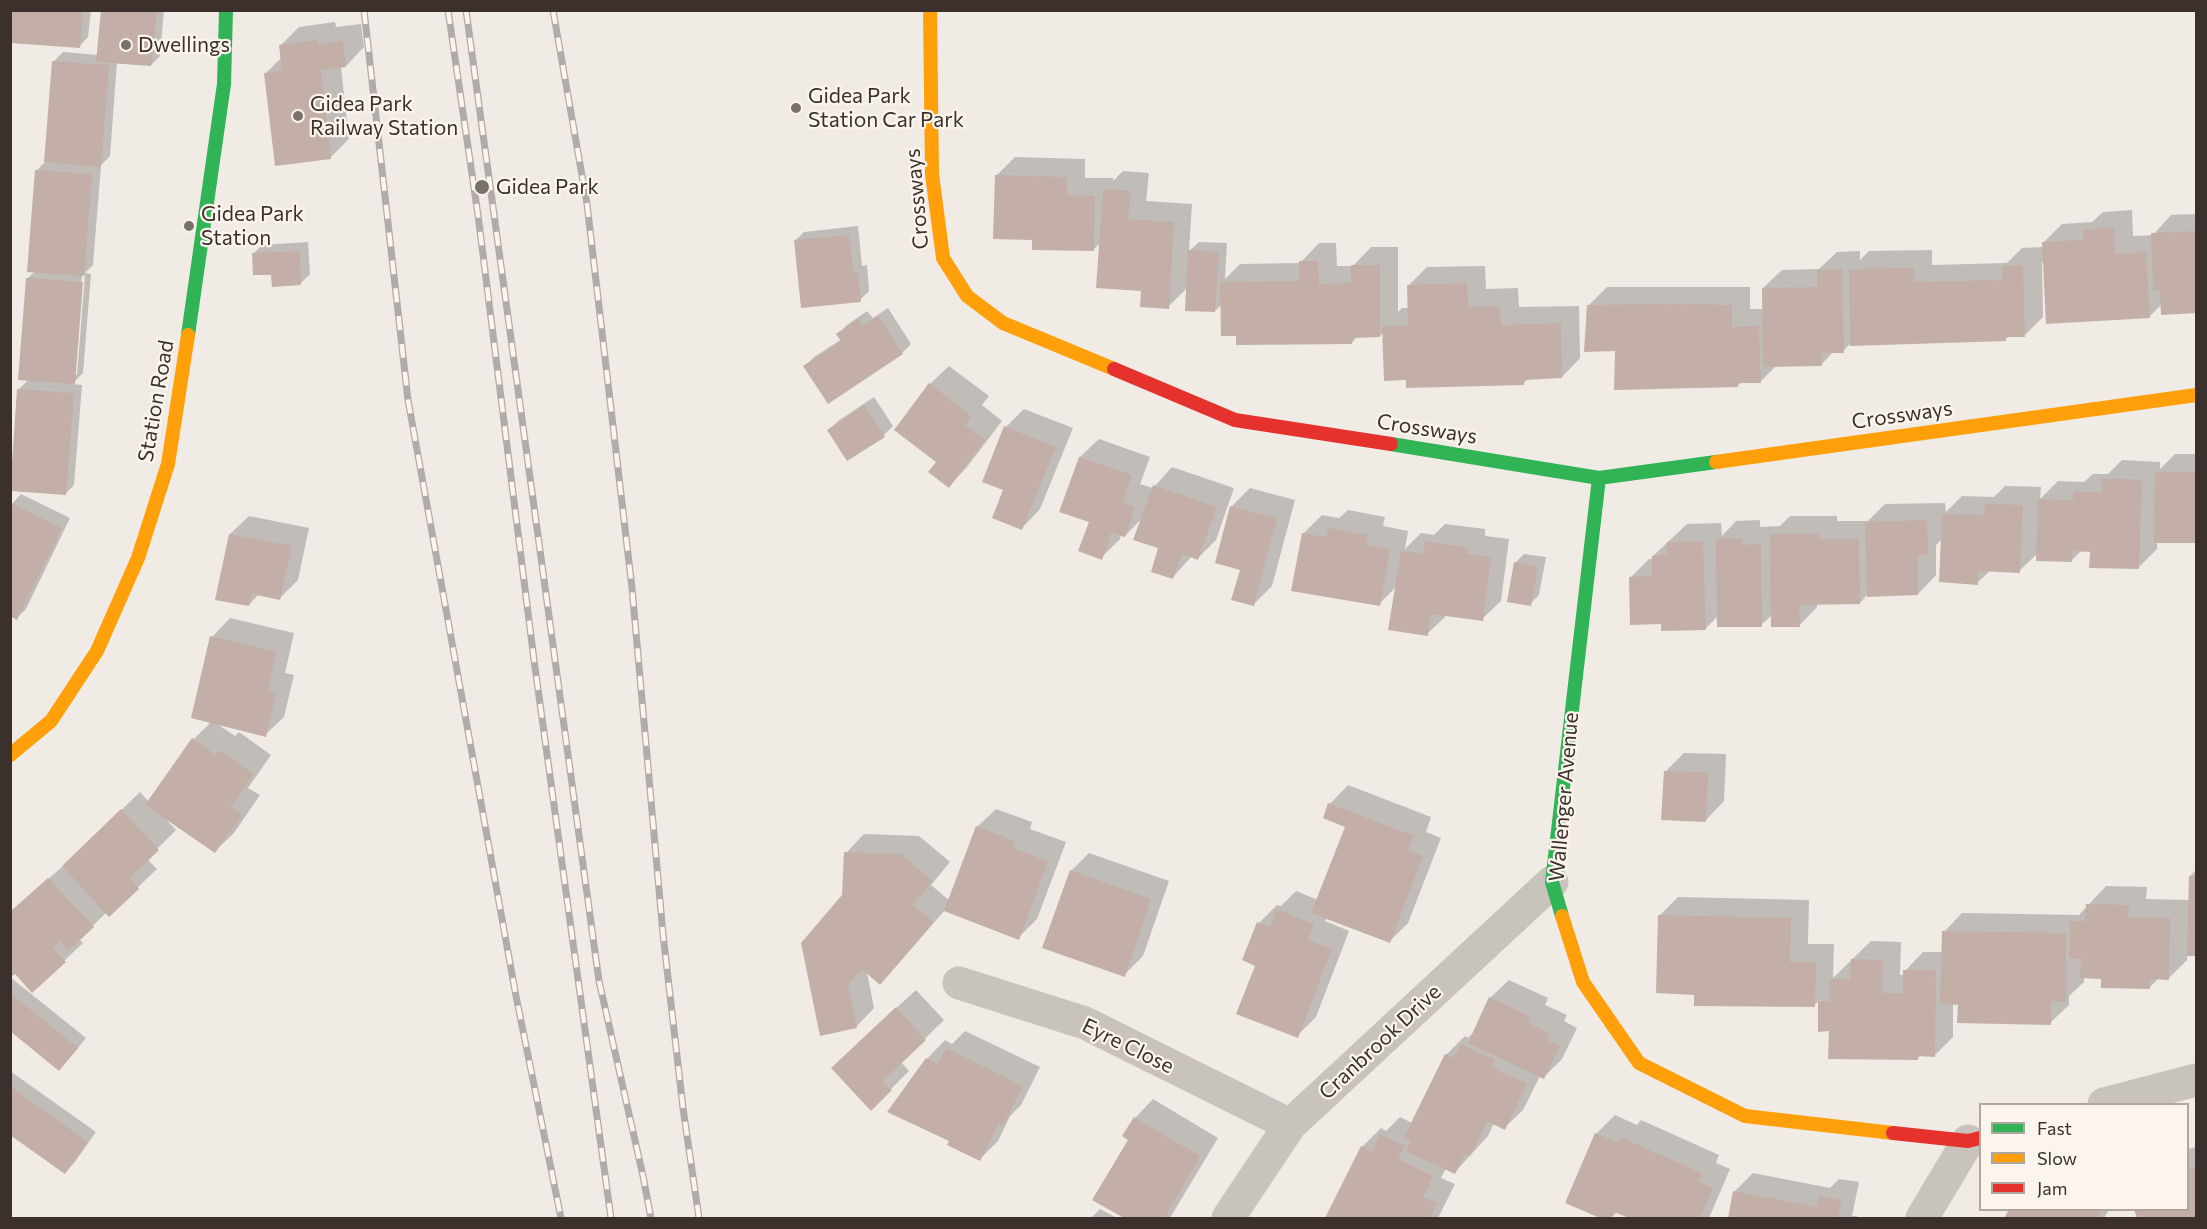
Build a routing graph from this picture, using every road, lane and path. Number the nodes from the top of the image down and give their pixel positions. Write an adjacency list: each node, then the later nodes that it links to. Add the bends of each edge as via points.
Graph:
1 (226, 10): 5 (street, Station Road, via 223,96 168,464 138,558 97,651 51,721)
2 (930, 10): 4 (street, Crossways, via 932,174 943,258 967,296 1003,323 1235,420)
3 (2196, 395): 4 (street, Crossways)
4 (1599, 478): 6 (street, Wallenger Avenue)
5 (10, 755)
6 (1552, 882): 10 (street, Cranbrook Drive); 11 (street, Wallenger Avenue, via 1583,982 1639,1063 1745,1116)
7 (959, 983): 10 (street, Eyre Close, via 1085,1023)
8 (2196, 1080): 9 (street)
9 (2108, 1103)
10 (1290, 1125): 12 (street, Cranbrook Drive)
11 (1974, 1139): 13 (street)
12 (1228, 1218)
13 (1922, 1218)

